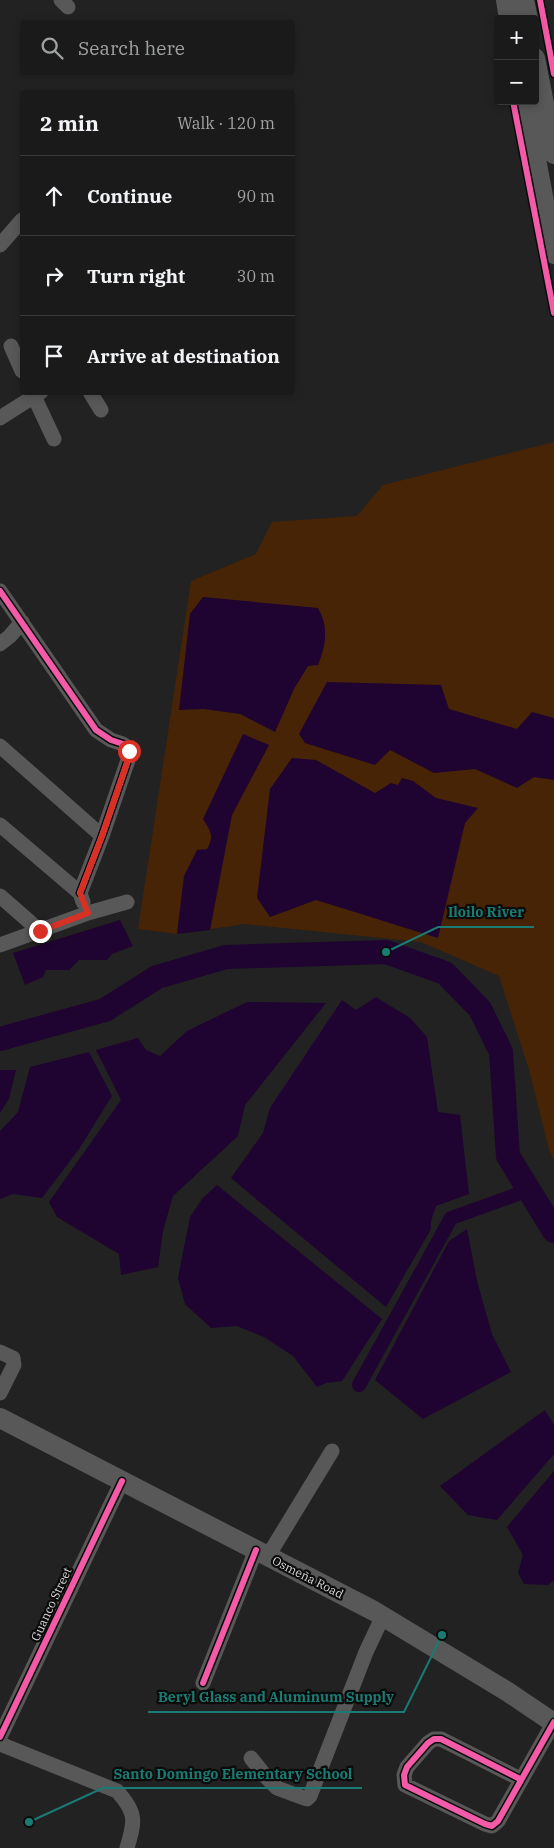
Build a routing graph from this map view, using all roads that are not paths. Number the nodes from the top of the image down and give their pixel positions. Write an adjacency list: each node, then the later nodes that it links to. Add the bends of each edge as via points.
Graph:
1 (506, 0): 3 (main road)
2 (524, 0): 4 (main road)
3 (508, 15)
4 (527, 15)
5 (535, 60): 7 (main road)
6 (526, 105): 10 (main road)
7 (554, 154)
8 (20, 222): 9 (street)
9 (0, 245)
10 (554, 254)
11 (11, 346): 12 (street)
12 (20, 366)
13 (34, 395): 17 (street)
14 (36, 395): 18 (street)
15 (92, 395): 16 (street)
16 (101, 410)
17 (0, 418)
18 (54, 439)
19 (0, 590): 20 (street)
20 (22, 622): 21 (street); 24 (street, via 96,730 128,748 128,760)
21 (0, 644)
22 (0, 746): 24 (street)
23 (0, 825): 25 (street)
24 (102, 836): 25 (street)
25 (80, 893): 28 (street)
26 (0, 896): 29 (street)
27 (127, 902): 28 (street)
28 (88, 913): 29 (street)
29 (40, 931): 30 (street)
30 (0, 946)
31 (0, 1352): 32 (street, via 14,1361)
32 (0, 1393)
33 (0, 1418): 35 (main road, Osmeña Road)
34 (332, 1451): 36 (street)
35 (122, 1481): 36 (main road, Osmeña Road); 40 (street, Guanco Street)
36 (262, 1553): 37 (main road, Osmeña Road); 38 (street)
37 (383, 1616): 39 (main road, Osmeña Road); 42 (street, via 308,1799 277,1788)
38 (203, 1683)
39 (554, 1722): 43 (street)
40 (0, 1737)
41 (0, 1744): 44 (street, via 117,1791 128,1803 134,1823)
42 (251, 1758)
43 (520, 1779): 43 (street, via 498,1821 492,1826 405,1785 404,1775 428,1743 441,1739)
44 (127, 1848)

